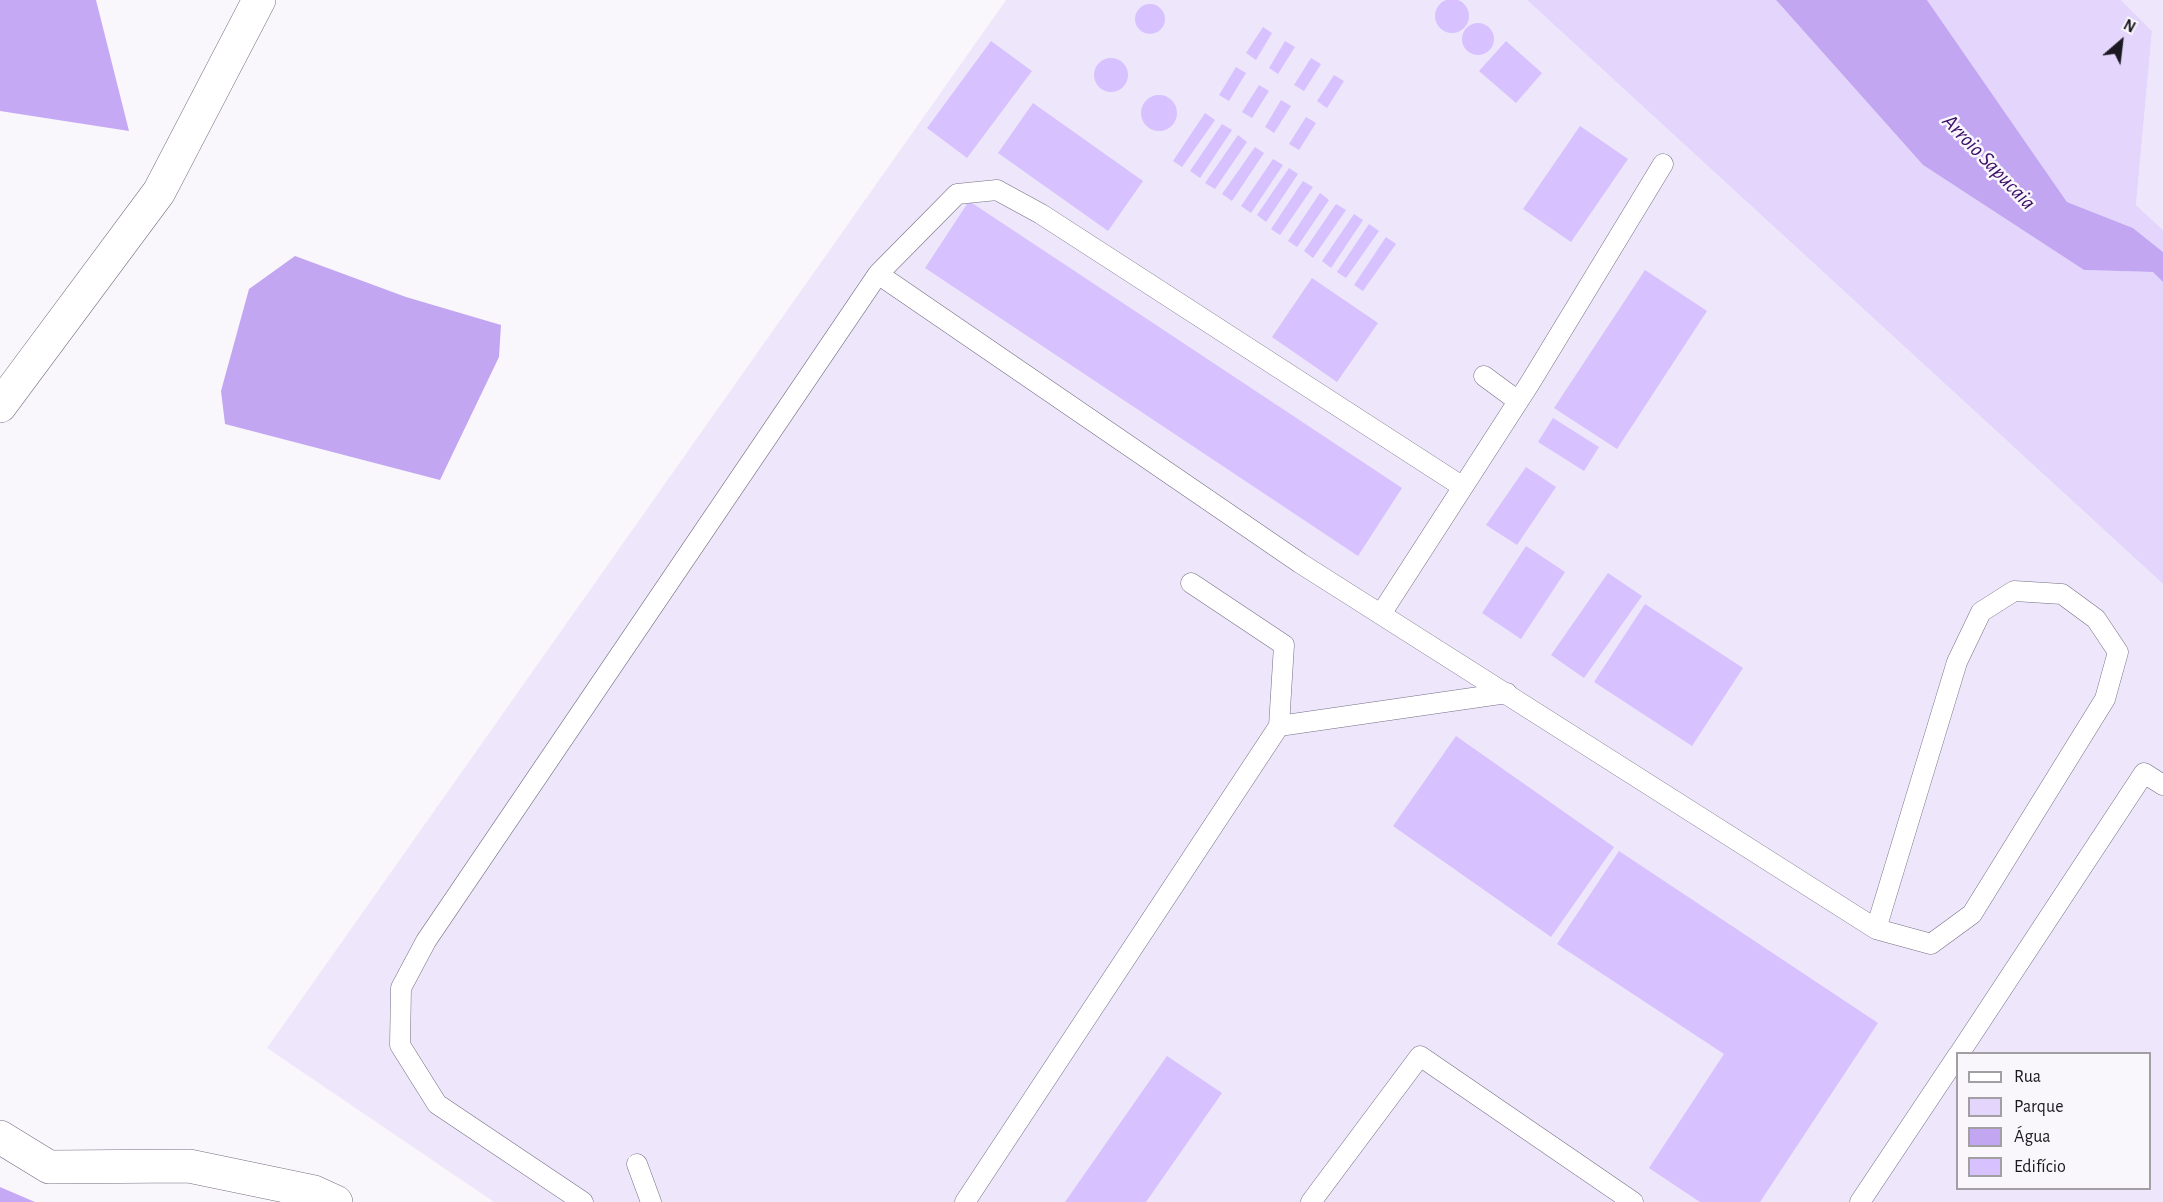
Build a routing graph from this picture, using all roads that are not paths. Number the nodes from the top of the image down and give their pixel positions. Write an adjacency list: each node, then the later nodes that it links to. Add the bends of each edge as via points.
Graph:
1 (259, 0): 6 (street, via 159,192)
2 (1663, 164): 5 (lane)
3 (878, 274): 7 (lane, via 957,194 997,190 1041,214); 9 (lane, via 1300,564); 19 (lane, via 433,931 401,988 400,1046 436,1104)
4 (1485, 376): 5 (lane)
5 (1518, 401): 7 (lane)
6 (0, 405)
7 (1463, 487): 9 (lane)
8 (1191, 583): 11 (lane, via 1284,645)
9 (1381, 614): 10 (lane)
10 (1507, 693): 11 (lane); 13 (lane)
11 (1279, 726): 21 (lane)
12 (2163, 785): 14 (lane, via 2144,773)
13 (1876, 929): 13 (lane, via 1957,662 1981,612 2014,591 2062,594 2096,619 2118,652 2105,699 1972,914 1930,944)
14 (1959, 1052)
15 (1956, 1057): 24 (lane)
16 (0, 1137): 18 (street, via 49,1167 189,1166 314,1192)
17 (637, 1164): 20 (lane)
18 (336, 1202)
19 (583, 1202)
20 (651, 1202)
21 (964, 1202)
22 (1311, 1202): 23 (lane, via 1420,1056)
23 (1633, 1202)
24 (1860, 1202)

